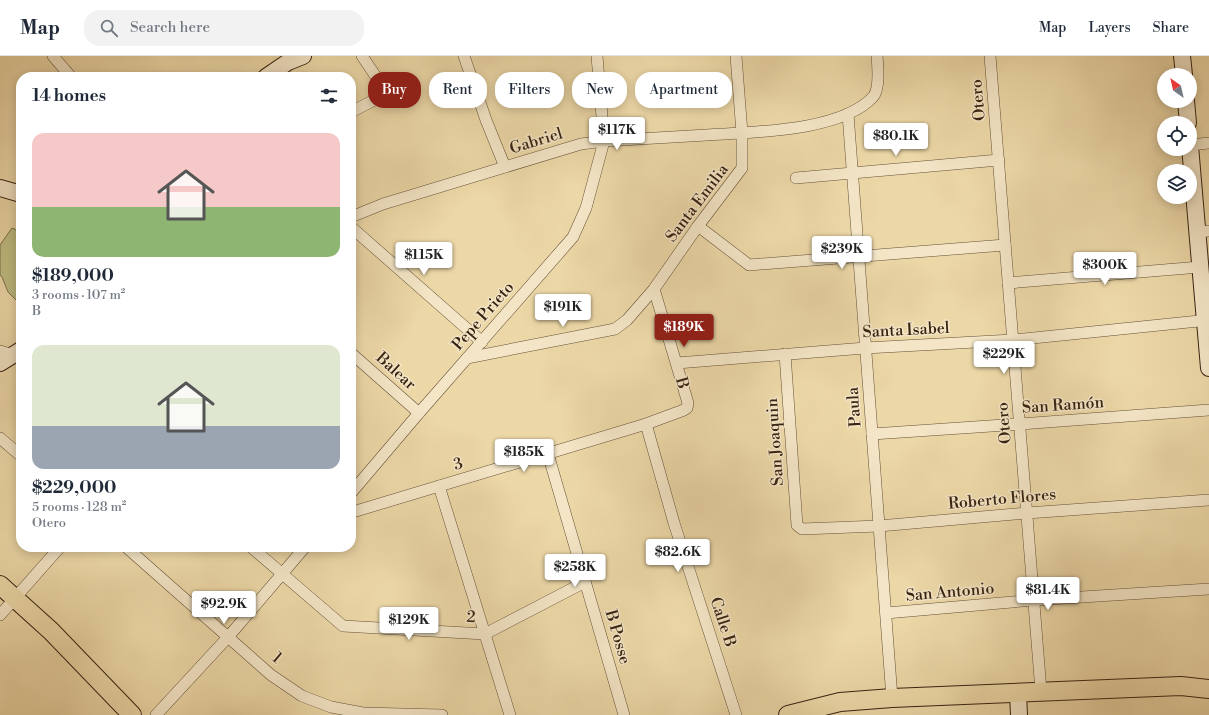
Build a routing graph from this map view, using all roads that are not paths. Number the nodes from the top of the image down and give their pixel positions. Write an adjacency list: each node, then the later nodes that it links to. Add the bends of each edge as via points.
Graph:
1 (53, 56): 11 (street)
2 (303, 56): 12 (street)
3 (362, 56): 13 (street, via 386,93)
4 (464, 56): 21 (street)
5 (597, 56): 16 (street, Pepe Prieto)
6 (736, 56): 15 (street, Santa Emilia)
7 (877, 56): 14 (street, Gabriel, via 877,89 874,96)
8 (990, 56): 20 (street, Otero)
9 (1182, 56): 10 (street)
10 (1183, 68)
11 (67, 72)
12 (273, 72)
13 (356, 109)
14 (848, 114): 15 (street, Gabriel, via 802,127); 22 (street, Paula)
15 (742, 133): 16 (street, Gabriel); 27 (street, Santa Emilia, via 742,168)
16 (604, 141): 21 (street, Gabriel, via 581,144); 37 (street, Pepe Prieto, via 586,208 574,237)
17 (1209, 143): 18 (street)
18 (1197, 144)
19 (1192, 156): 29 (street)
20 (998, 160): 22 (street); 30 (street, Otero)
21 (504, 167): 26 (street, Gabriel, via 383,204)
22 (852, 173): 23 (street); 31 (street, Paula)
23 (796, 178)
24 (0, 188): 25 (street)
25 (16, 193)
26 (356, 215)
27 (698, 226): 31 (street, via 750,265); 34 (street, Santa Emilia)
28 (356, 231): 37 (street)
29 (1203, 231): 32 (street)
30 (1005, 245): 31 (street); 33 (street, Otero)
31 (858, 257): 38 (street, Paula)
32 (1200, 267): 33 (street); 35 (street)
33 (1008, 283): 36 (street, Otero)
34 (654, 289): 41 (street, Santa Emilia, via 616,329); 42 (street, B)
35 (1207, 320): 36 (street, Santa Isabel); 43 (street)
36 (1013, 340): 38 (street, Santa Isabel); 48 (street, Otero)
37 (482, 342): 41 (street, Pepe Prieto)
38 (865, 348): 39 (street, Santa Isabel); 49 (street, Paula)
39 (785, 354): 42 (street, Santa Isabel); 59 (street, San Joaquin)
40 (356, 357): 46 (street, Balear)
41 (467, 358): 46 (street, Pepe Prieto)
42 (677, 363): 44 (street, B, via 688,403)
43 (1209, 368)
44 (687, 408): 47 (street, 3)
45 (1209, 410): 48 (street, San Ramón)
46 (419, 413): 54 (street, Pepe Prieto)
47 (646, 424): 52 (street, 3); 83 (street, Calle B, via 674,523)
48 (1020, 424): 49 (street, San Ramón); 57 (street, Otero)
49 (872, 434): 58 (street, Paula)
50 (0, 438): 51 (street)
51 (16, 452)
52 (548, 454): 53 (street, 3); 65 (street, B Posse)
53 (439, 486): 56 (street, 3); 72 (street)
54 (356, 488)
55 (1209, 500): 57 (street, Roberto Flores)
56 (356, 511)
57 (1027, 513): 58 (street, Roberto Flores); 69 (street, Otero)
58 (879, 526): 59 (street, Roberto Flores, via 802,529); 70 (street, Paula)
59 (799, 527)
60 (56, 552): 68 (street)
61 (132, 552): 73 (street, 1)
62 (257, 552): 64 (street, 2)
63 (301, 552): 64 (street)
64 (282, 574): 72 (street, 2, via 343,626); 73 (street)
65 (585, 582): 72 (street, 2); 82 (street, B Posse)
66 (0, 585): 68 (main road)
67 (1209, 589): 69 (street, San Antonio)
68 (16, 598): 71 (street); 78 (main road)
69 (1034, 600): 70 (street, San Antonio); 75 (street, Otero)
70 (886, 614): 77 (street, Paula)
71 (0, 615)
72 (485, 634): 81 (street)
73 (228, 636): 79 (street); 80 (street, 1, via 271,675 302,696 331,707 363,713)
74 (1209, 689): 75 (main road, via 1181,686)
75 (1041, 691): 76 (main road)
76 (1018, 693): 77 (main road); 85 (street)
77 (892, 698): 84 (main road, via 840,702)
78 (132, 715)
79 (156, 715)
80 (442, 715)
81 (510, 715)
82 (624, 715)
83 (736, 715)
84 (788, 715)
85 (1019, 715)

